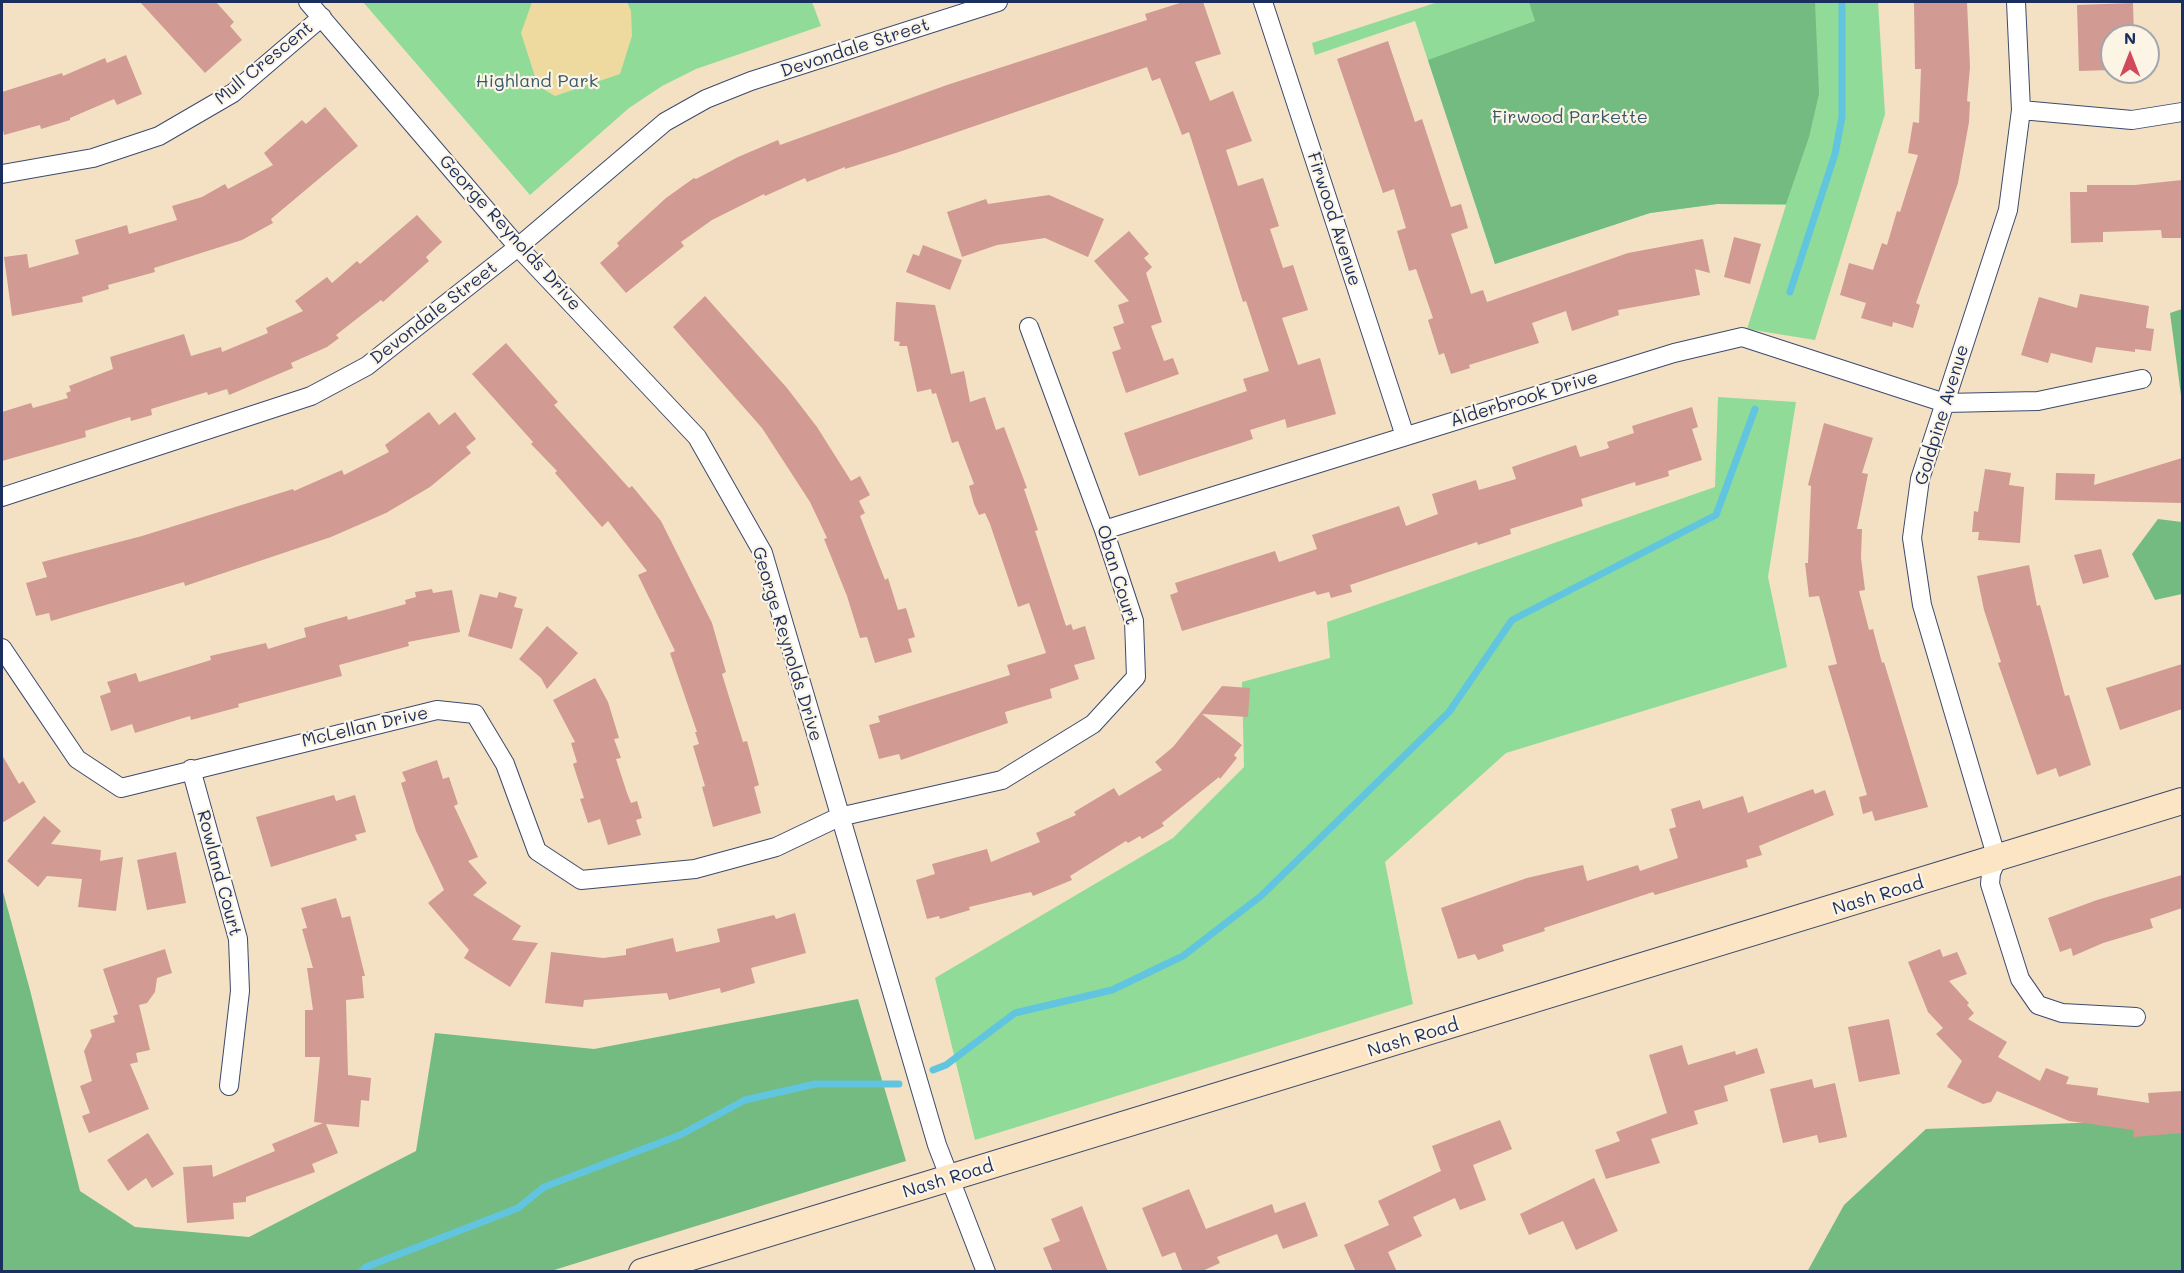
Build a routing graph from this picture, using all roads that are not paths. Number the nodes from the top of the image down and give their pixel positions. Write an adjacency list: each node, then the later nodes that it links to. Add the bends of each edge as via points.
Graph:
1 (308, 2): 6 (street, George Reynolds Drive)
2 (998, 2): 5 (street, Devondale Street)
3 (1263, 2): 14 (street, Firwood Avenue)
4 (2016, 2): 7 (street, Goldpine Avenue)
5 (969, 6): 10 (street, Devondale Street, via 706,99 665,122)
6 (322, 17): 9 (street, Mull Crescent, via 233,93 159,136 93,158); 10 (street, George Reynolds Drive)
7 (2021, 110): 8 (street, via 2132,120); 13 (street, Goldpine Avenue, via 2008,210)
8 (2182, 112)
9 (2, 174)
10 (518, 247): 15 (street, Devondale Street, via 367,366 311,396); 20 (street, George Reynolds Drive, via 697,437 763,553)
11 (1029, 327): 16 (street, Oban Court)
12 (2142, 379): 13 (street, Alderbrook Drive, via 2038,400)
13 (1946, 403): 14 (street, Alderbrook Drive, via 1742,337 1674,352); 21 (street, Goldpine Avenue, via 1920,479 1912,538 1922,605)
14 (1405, 436): 16 (street, Alderbrook Drive)
15 (2, 497)
16 (1104, 530): 20 (street, Oban Court, via 1134,621 1136,677 1093,724 1002,780)
17 (2, 648): 18 (street, McLellan Drive, via 77,759 121,788)
18 (191, 769): 20 (street, McLellan Drive, via 437,710 475,714 505,764 537,851 581,880 695,869 776,847); 23 (street, Rowland Court, via 238,939 240,991)
19 (2182, 801): 21 (street, Nash Road)
20 (838, 818): 24 (street, George Reynolds Drive)
21 (1997, 859): 22 (street, via 1990,884 2020,979 2038,1005 2062,1014); 24 (street, Nash Road)
22 (2136, 1017)
23 (229, 1086)
24 (949, 1179): 25 (street, Nash Road); 26 (street, George Reynolds Drive)
25 (642, 1272)
26 (986, 1272)

